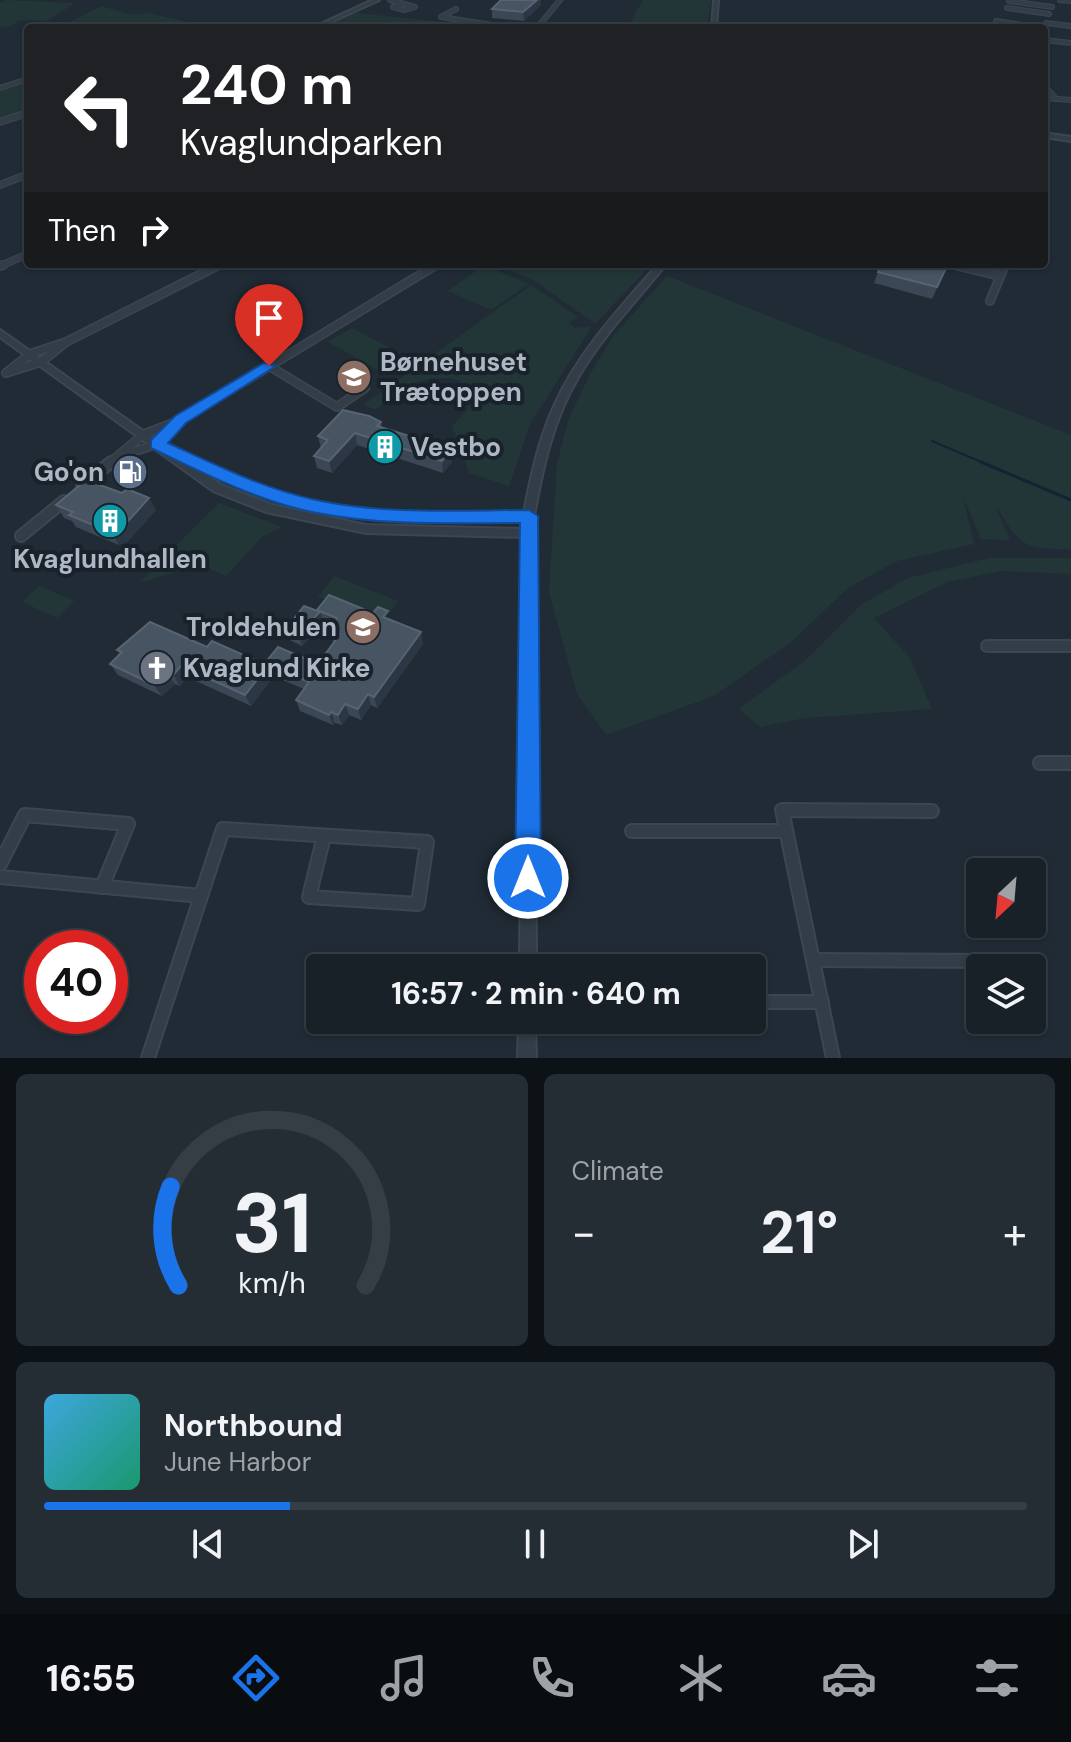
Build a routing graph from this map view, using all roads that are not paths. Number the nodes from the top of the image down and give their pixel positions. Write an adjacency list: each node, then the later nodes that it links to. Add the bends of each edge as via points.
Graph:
1 (375, 0): 17 (street)
2 (390, 0): 3 (street)
3 (409, 0)
4 (560, 0): 19 (street)
5 (716, 0): 20 (street)
6 (1054, 0): 10 (street)
7 (1060, 0): 9 (street)
8 (1009, 1): 10 (street)
9 (1071, 1)
10 (1052, 7): 13 (street)
11 (1007, 8): 13 (street)
12 (456, 9): 16 (street, via 441,17)
13 (1049, 14): 22 (street)
14 (481, 18): 16 (street)
15 (996, 21): 21 (street)
16 (476, 22): 18 (street)
17 (323, 24)
18 (488, 24)
19 (540, 24)
20 (714, 24)
21 (1025, 24)
22 (1045, 24)
23 (1048, 26): 24 (street)
24 (1071, 26)
25 (1048, 40): 26 (street)
26 (1069, 43): 27 (street)
27 (1071, 50)
28 (24, 80): 29 (street)
29 (0, 88)
30 (1048, 90): 32 (street)
31 (1048, 98): 32 (street)
32 (1056, 99): 33 (street)
33 (1071, 100)
34 (24, 114): 35 (street)
35 (0, 122)
36 (1048, 136): 37 (street)
37 (1071, 139)
38 (24, 176): 39 (street)
39 (0, 185)
40 (24, 256): 41 (street)
41 (0, 266)
42 (213, 268): 50 (street)
43 (430, 268): 53 (street)
44 (658, 268): 60 (street, via 603,330 560,397 538,461)
45 (967, 268): 47 (street)
46 (1003, 268): 47 (street)
47 (1000, 276): 48 (street)
48 (990, 301)
49 (0, 333): 51 (street)
50 (66, 342): 51 (street); 52 (street)
51 (30, 354): 52 (street); 54 (street)
52 (41, 362): 54 (street); 57 (street)
53 (269, 366): 55 (street, via 337,407); 56 (street)
54 (3, 375)
55 (365, 388)
56 (181, 420): 57 (street); 58 (street)
57 (144, 434): 58 (street); 59 (street)
58 (162, 447): 59 (street); 60 (street, via 243,484 315,506 386,516); 61 (street, via 217,488 321,522 408,532)
59 (121, 457): 62 (street)
60 (529, 516): 61 (street)
61 (529, 533): 75 (street)
62 (21, 536)
63 (987, 646): 64 (street)
64 (1071, 646)
65 (1040, 763): 66 (street)
66 (1071, 763)
67 (932, 811): 69 (street, via 782,810)
68 (632, 831): 69 (street)
69 (786, 831): 76 (street)
70 (324, 836): 70 (street, via 309,897 418,904 427,842); 74 (street, via 223,829)
71 (0, 864): 73 (street, via 25,815 128,824)
72 (0, 877): 73 (street)
73 (102, 887): 74 (street)
74 (201, 896): 81 (street)
75 (528, 954)
76 (813, 960): 77 (street); 79 (street)
77 (966, 961)
78 (766, 1002): 79 (street)
79 (822, 1002): 83 (street)
80 (527, 1034): 82 (street)
81 (148, 1058)
82 (527, 1058)
83 (833, 1058)

